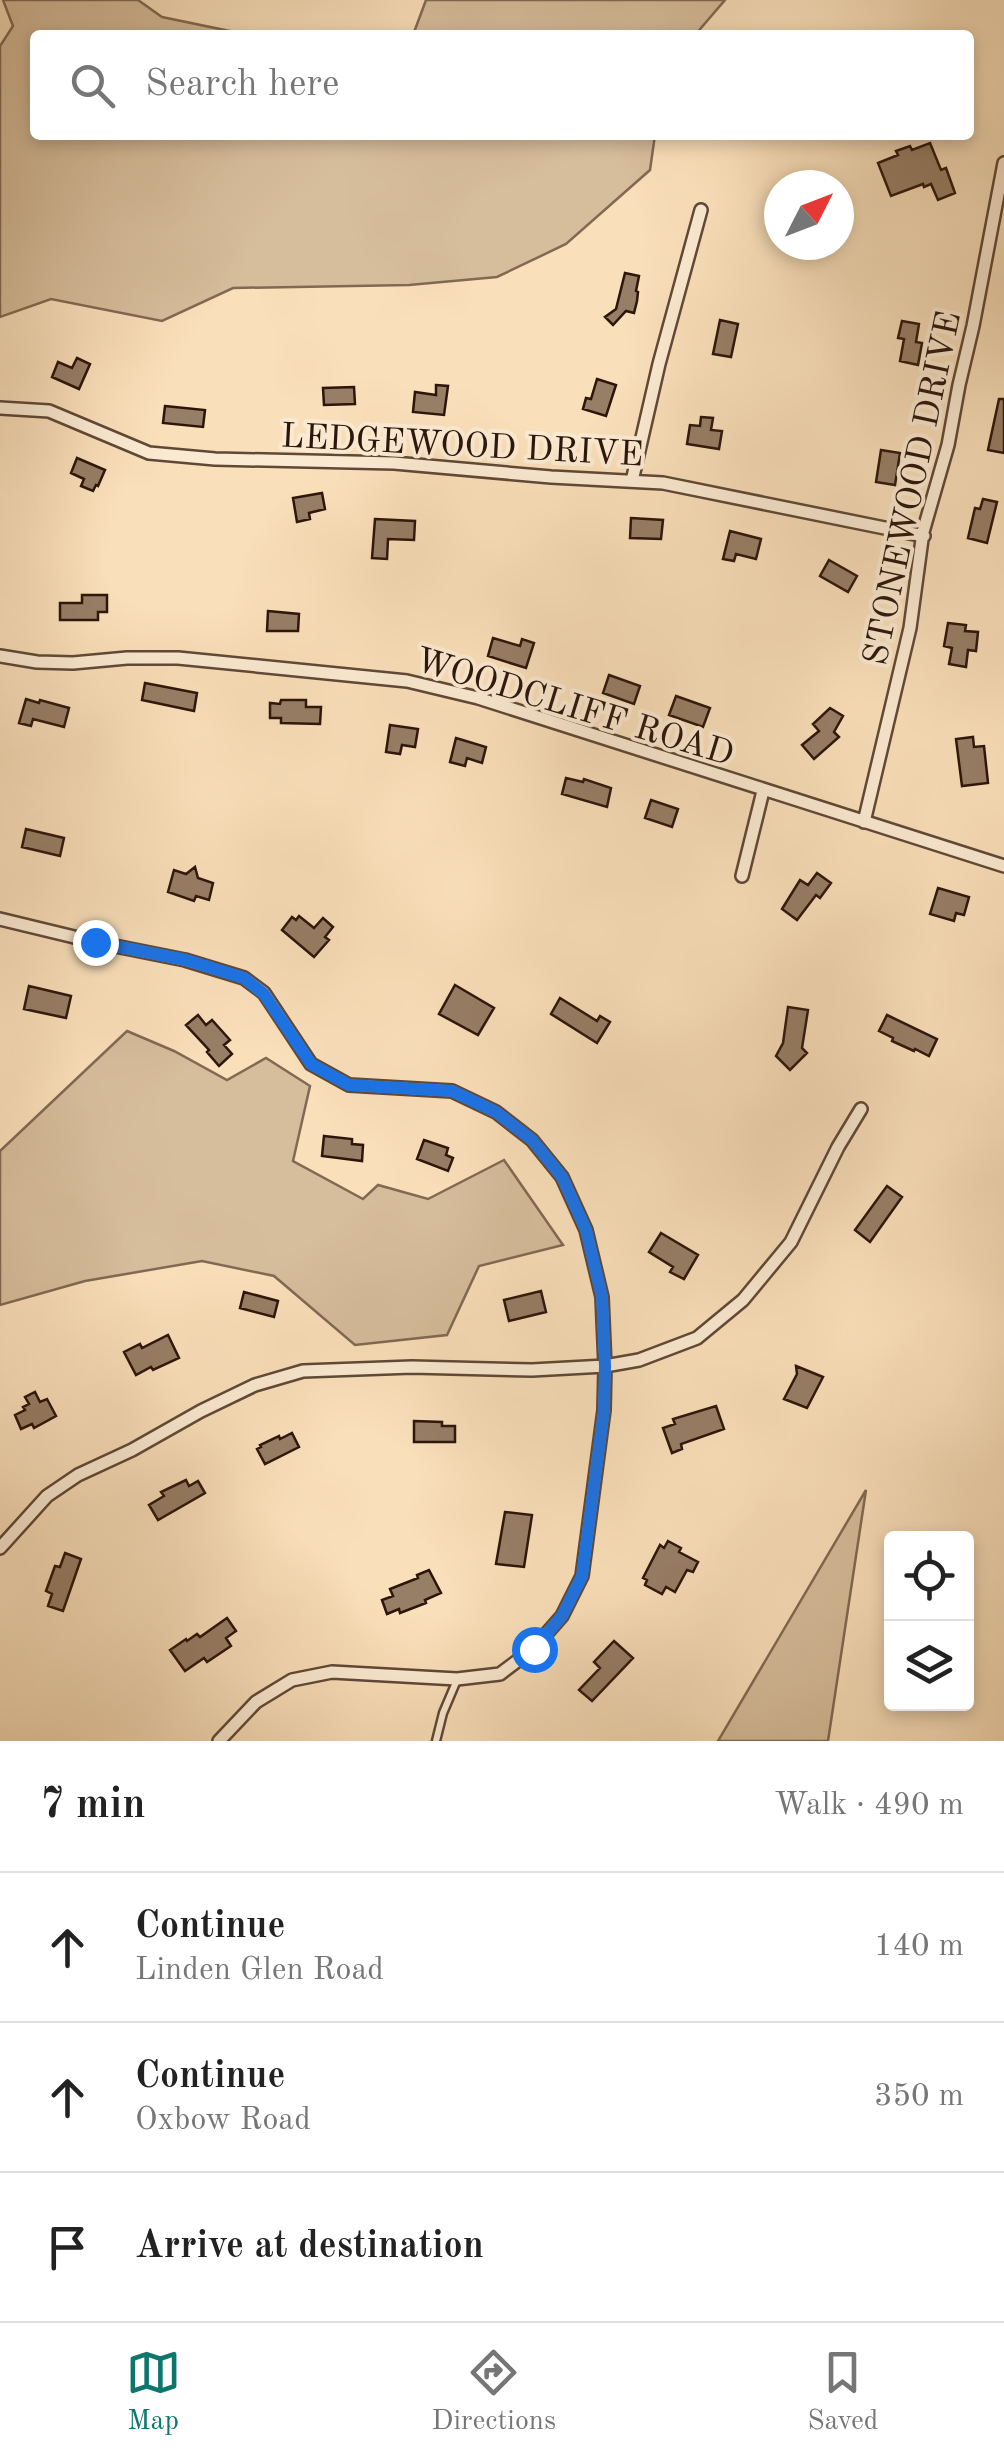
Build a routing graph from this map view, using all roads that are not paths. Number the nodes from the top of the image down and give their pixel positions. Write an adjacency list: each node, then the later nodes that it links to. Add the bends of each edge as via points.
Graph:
1 (1004, 163): 5 (street, STONEWOOD DRIVE)
2 (700, 210): 4 (street)
3 (0, 408): 4 (street, LEDGEWOOD DRIVE, via 49,411 149,453)
4 (632, 481): 5 (street, LEDGEWOOD DRIVE)
5 (924, 536): 8 (street, STONEWOOD DRIVE, via 910,628)
6 (0, 656): 7 (street, WOODCLIFF ROAD, via 73,663 178,658 407,681)
7 (763, 791): 8 (street, WOODCLIFF ROAD); 10 (street)
8 (864, 822): 9 (street, WOODCLIFF ROAD)
9 (1004, 866)
10 (742, 876)
11 (0, 919): 13 (street, via 244,978 264,994 311,1064 349,1085 452,1091 496,1112 532,1140 562,1177 586,1230 602,1297)
12 (862, 1109): 13 (street, via 791,1242 742,1300 697,1338)
13 (605, 1366): 14 (street, via 303,1371 200,1411 78,1476 48,1496); 15 (street, via 582,1576 562,1616 534,1649 500,1674)
14 (0, 1548)
15 (457, 1679): 16 (street, via 332,1672 292,1680 256,1702); 17 (lane)
16 (219, 1741)
17 (436, 1741)

